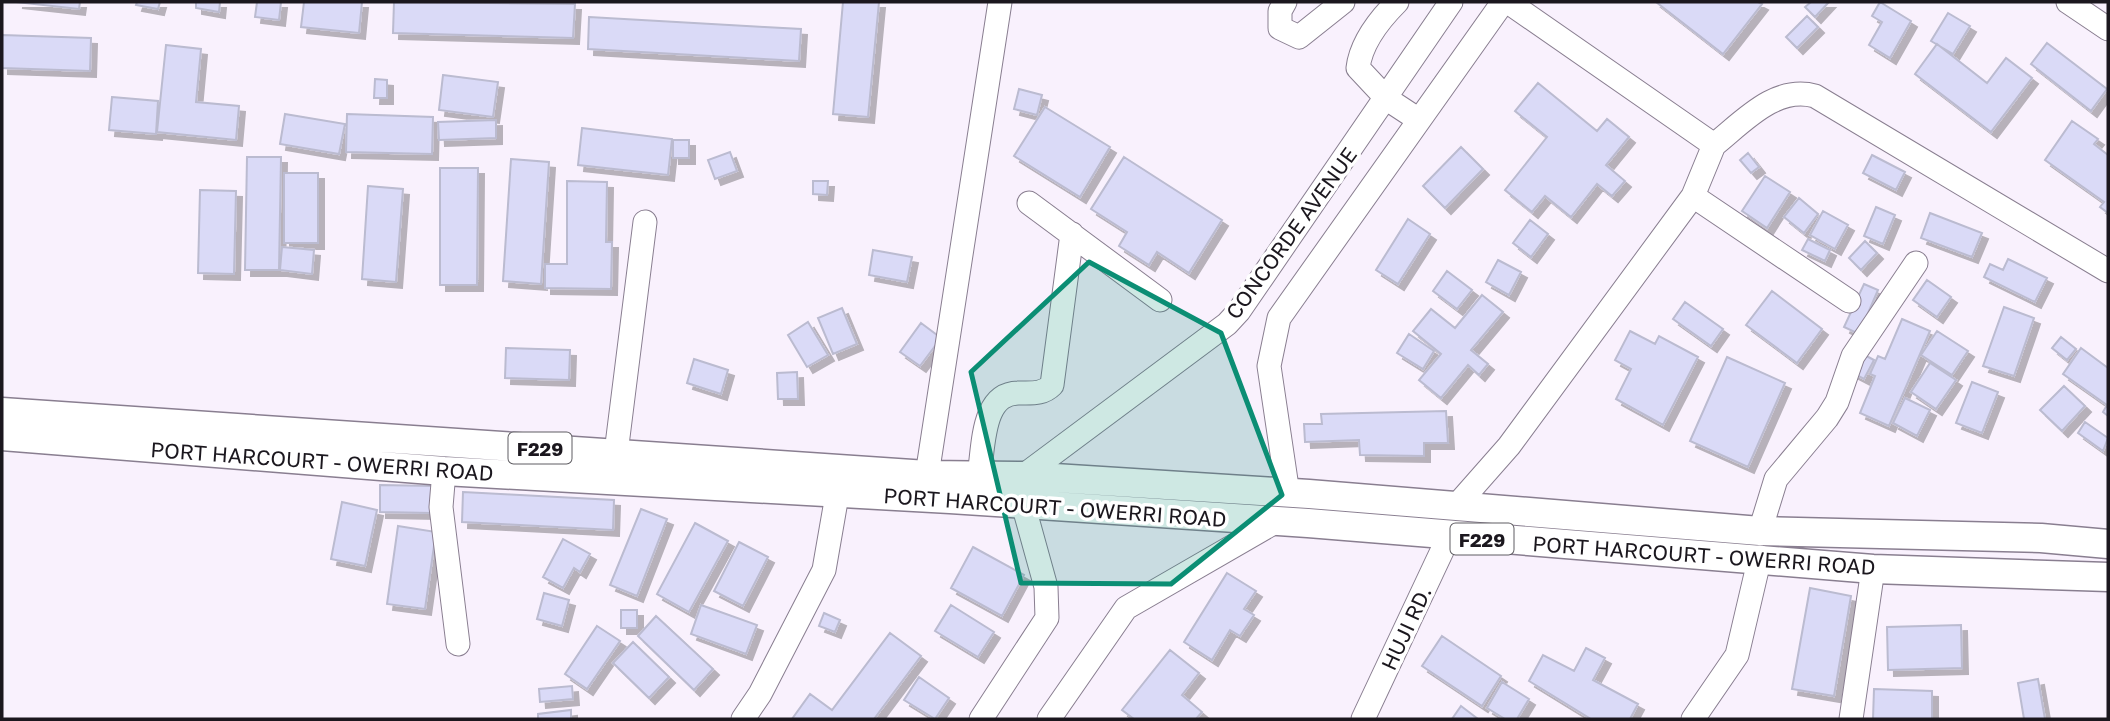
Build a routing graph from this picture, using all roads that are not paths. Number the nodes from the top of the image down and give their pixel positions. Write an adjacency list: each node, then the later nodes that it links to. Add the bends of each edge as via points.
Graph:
1 (1000, 2): 25 (street)
2 (1285, 2): 3 (street, via 1280,28 1298,37)
3 (1343, 2)
4 (1397, 2): 10 (street, via 1360,55 1359,68)
5 (1451, 2): 10 (street, CONCORDE AVENUE)
6 (1503, 2): 11 (street, CONCORDE AVENUE)
7 (1508, 2): 12 (street)
8 (2068, 2): 9 (street)
9 (2108, 30)
10 (1387, 99): 11 (street); 27 (street, CONCORDE AVENUE, via 1227,324)
11 (1419, 120): 29 (street, CONCORDE AVENUE, via 1279,318 1269,366)
12 (1714, 145): 13 (street); 18 (street, via 1777,99 1804,93 1815,96)
13 (1693, 196): 20 (street); 31 (street, via 1508,446)
14 (1029, 203): 16 (street)
15 (645, 222): 23 (street)
16 (1072, 234): 19 (street); 26 (street, via 1052,385 1037,393 1014,392 1001,397 989,413)
17 (1916, 263): 34 (street, via 1853,356 1832,410 1783,468)
18 (2108, 271)
19 (1160, 300)
20 (1849, 300)
21 (2, 412): 23 (main road, PORT HARCOURT - OWERRI ROAD / F229)
22 (2, 436): 24 (main road, PORT HARCOURT - OWERRI ROAD / F229)
23 (616, 453): 28 (main road, PORT HARCOURT - OWERRI ROAD / F229)
24 (444, 471): 28 (main road, PORT HARCOURT - OWERRI ROAD / F229); 38 (street, via 441,507)
25 (927, 475): 26 (main road, PORT HARCOURT - OWERRI ROAD / F229); 28 (main road, PORT HARCOURT - OWERRI ROAD / F229)
26 (979, 475): 27 (main road, PORT HARCOURT - OWERRI ROAD / F229)
27 (1023, 476): 29 (main road, PORT HARCOURT - OWERRI ROAD / F229)
28 (839, 481): 30 (main road, PORT HARCOURT - OWERRI ROAD / F229); 39 (street, via 824,570)
29 (1288, 494): 31 (main road, PORT HARCOURT - OWERRI ROAD / F229)
30 (1023, 504): 32 (main road, PORT HARCOURT - OWERRI ROAD / F229); 40 (street, via 1046,587 1047,618)
31 (1457, 506): 33 (main road); 34 (main road, PORT HARCOURT - OWERRI ROAD / F229)
32 (1275, 522): 33 (main road, PORT HARCOURT - OWERRI ROAD / F229); 41 (street, via 1126,608)
33 (1449, 537): 34 (main road, PORT HARCOURT - OWERRI ROAD / F229); 42 (street, HUJI RD.)
34 (1760, 544): 35 (main road, PORT HARCOURT - OWERRI ROAD / F229, via 2041,538); 36 (main road, PORT HARCOURT - OWERRI ROAD / F229); 43 (street, via 1737,655)
35 (2108, 544)
36 (1873, 569): 37 (main road, PORT HARCOURT - OWERRI ROAD / F229); 44 (street)
37 (2108, 577)
38 (458, 644)
39 (743, 719)
40 (981, 719)
41 (1049, 719)
42 (1363, 719)
43 (1693, 719)
44 (1851, 719)

